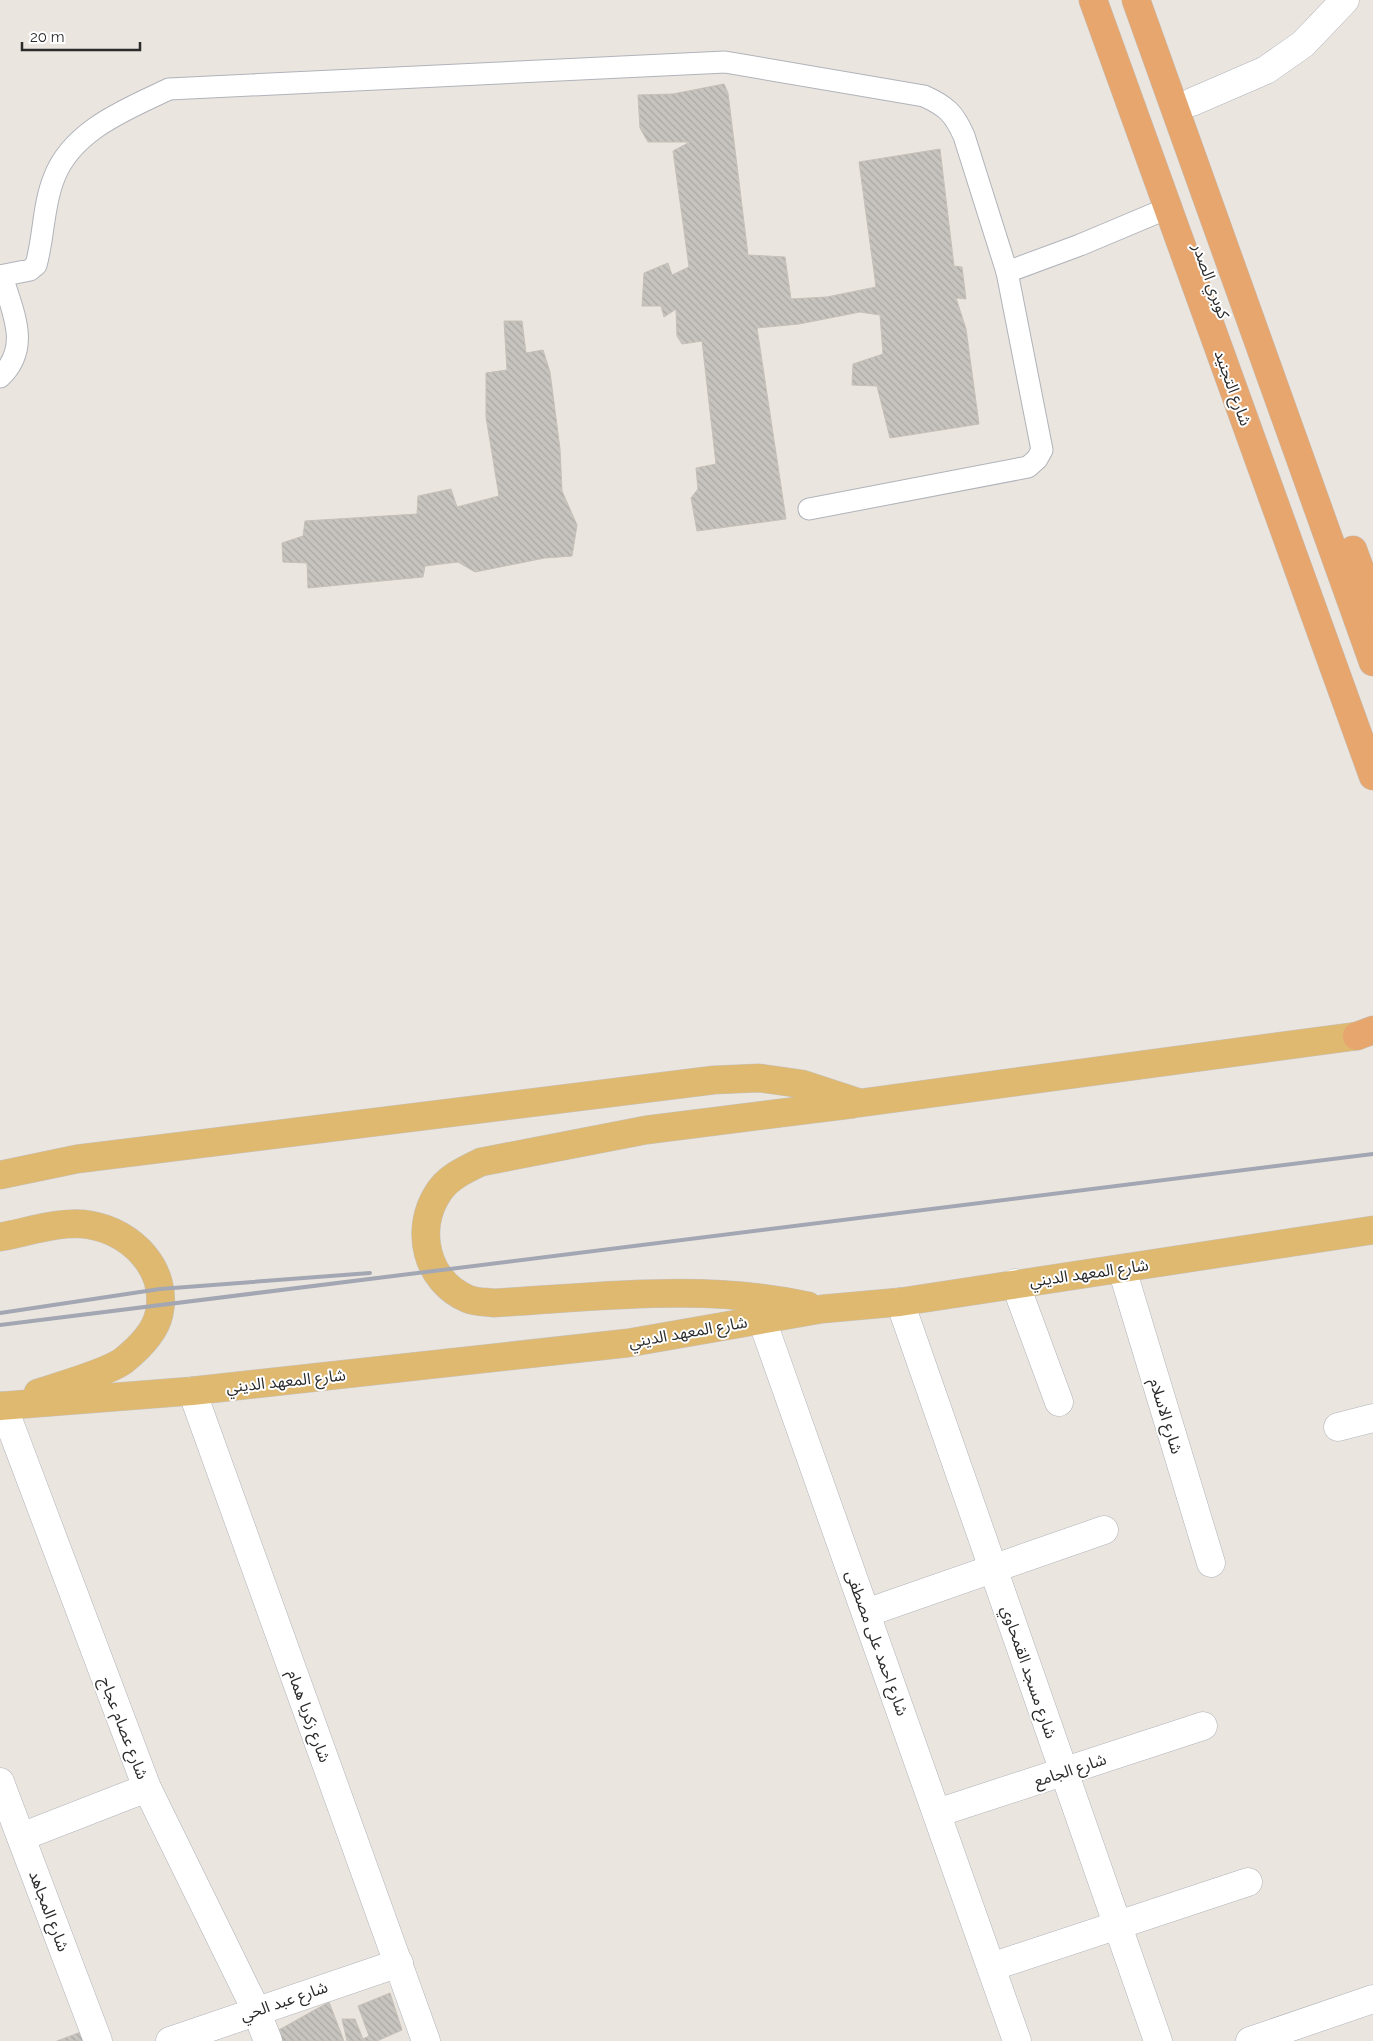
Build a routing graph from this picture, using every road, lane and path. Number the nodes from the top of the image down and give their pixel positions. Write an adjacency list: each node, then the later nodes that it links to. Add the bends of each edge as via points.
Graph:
1 (1093, 0): 7 (highway, شارع التجنيد)
2 (1110, 0): 14 (highway, كوبري الصدر)
3 (1136, 0): 13 (highway, كوبري الصدر)
4 (1155, 0): 6 (highway)
5 (1345, 0): 6 (street, via 1303,44 1266,70)
6 (1192, 102): 12 (highway)
7 (1168, 208): 8 (lane); 15 (highway, شارع التجنيد)
8 (1007, 272): 9 (lane, via 964,136 956,119 942,104 924,96 725,62 169,89 116,113 69,151 54,178 36,265 30,270); 11 (lane, via 1042,450 1037,459 1028,466)
9 (1, 276): 10 (lane, via 19,339 17,352)
10 (0, 377)
11 (809, 509)
12 (1373, 605)
13 (1373, 662)
14 (1373, 731)
15 (1373, 776)
16 (1368, 1033): 17 (main road)
17 (860, 1103): 18 (main road, via 802,1084 759,1078 714,1080 77,1159); 24 (main road, via 646,1130 481,1162 457,1174 438,1192 427,1216 425,1242 432,1268 448,1287 469,1300 494,1303 679,1292 727,1293)
18 (0, 1175)
19 (1373, 1230): 21 (main road, شارع المعهد الديني)
20 (0, 1237): 28 (main road, via 89,1224 110,1230 144,1254 155,1272 160,1289 159,1314 146,1341 121,1362)
21 (1122, 1268): 22 (main road, شارع المعهد الديني); 32 (street, شارع الاسلام)
22 (1015, 1283): 23 (main road, شارع المعهد الديني); 27 (street)
23 (900, 1302): 24 (main road, شارع المعهد الديني); 33 (street, شارع مسجد القمحاوي)
24 (822, 1309): 25 (main road, شارع المعهد الديني)
25 (762, 1320): 26 (main road, شارع المعهد الديني, via 628,1343); 34 (street, شارع احمد على مصطفى)
26 (192, 1391): 28 (main road, شارع المعهد الديني); 43 (street, شارع زكريا همام)
27 (1059, 1402)
28 (2, 1406): 38 (street, شارع عصام عجاج)
29 (1373, 1418): 30 (street)
30 (1338, 1427)
31 (1104, 1530): 33 (street)
32 (1211, 1563)
33 (993, 1568): 34 (street); 36 (street, شارع مسجد القمحاوي)
34 (866, 1613): 39 (street, شارع احمد على مصطفى)
35 (1203, 1726): 36 (street, شارع الجامع)
36 (1064, 1772): 39 (street, شارع الجامع); 42 (street, شارع مسجد القمحاوي)
37 (0, 1782): 40 (street, شارع المجاهد)
38 (147, 1788): 40 (street); 46 (street, شارع عصام عجاج)
39 (937, 1813): 44 (street, شارع احمد على مصطفى)
40 (21, 1837): 47 (street, شارع المجاهد)
41 (1248, 1882): 42 (street)
42 (1117, 1925): 44 (street); 52 (street, شارع مسجد القمحاوي)
43 (398, 1963): 46 (street, شارع عبد الحي); 50 (street, شارع زكريا همام)
44 (991, 1967): 51 (street, شارع احمد على مصطفى)
45 (1373, 1999): 53 (street)
46 (256, 2010): 48 (street, شارع عبد الحي); 49 (street, شارع عصام عجاج)
47 (98, 2041)
48 (170, 2041)
49 (268, 2041)
50 (426, 2041)
51 (1017, 2041)
52 (1158, 2041)
53 (1250, 2041)

